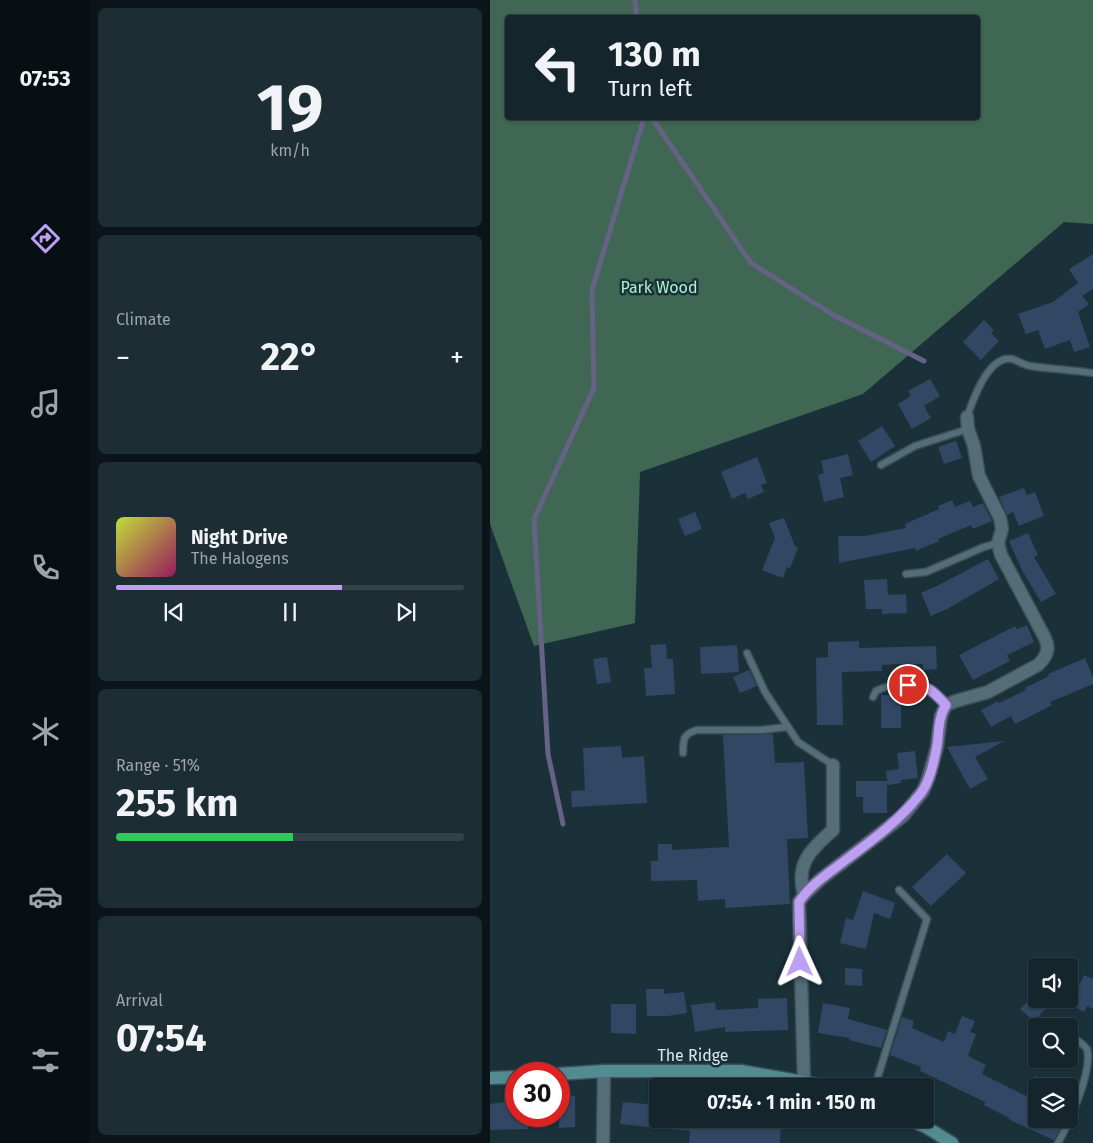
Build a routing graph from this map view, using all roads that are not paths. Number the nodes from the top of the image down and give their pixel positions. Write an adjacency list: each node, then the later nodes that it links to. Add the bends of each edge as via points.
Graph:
1 (1093, 372): 2 (lane, via 1028,366 1012,359 1003,360 995,364 974,395)
2 (968, 423): 3 (lane); 4 (street, via 979,476 1000,518 1002,529)
3 (881, 465)
4 (998, 543): 5 (lane, via 926,572); 8 (street, via 1001,555 1045,638 1048,651 1038,664 988,692)
5 (906, 574)
6 (747, 653): 9 (lane, via 765,692)
7 (873, 697): 8 (lane, via 876,691 885,687 917,685 927,687)
8 (946, 705): 13 (street, via 923,791 902,816)
9 (787, 727): 10 (lane, via 697,730 683,740); 11 (lane, via 798,742)
10 (683, 753)
11 (833, 765): 13 (street, via 833,830 812,849 801,872 800,884)
12 (899, 890): 21 (lane, via 927,919)
13 (804, 895): 20 (street, via 799,902)
14 (1078, 1041): 25 (lane, via 1088,1049 1090,1079)
15 (604, 1071): 16 (main road, The Ridge); 19 (main road, The Ridge, via 741,1071); 23 (street)
16 (570, 1073)
17 (505, 1077): 18 (main road)
18 (490, 1078)
19 (785, 1078)
20 (804, 1078)
21 (877, 1078)
22 (928, 1128): 24 (main road)
23 (602, 1143)
24 (952, 1143)
25 (1058, 1143)

